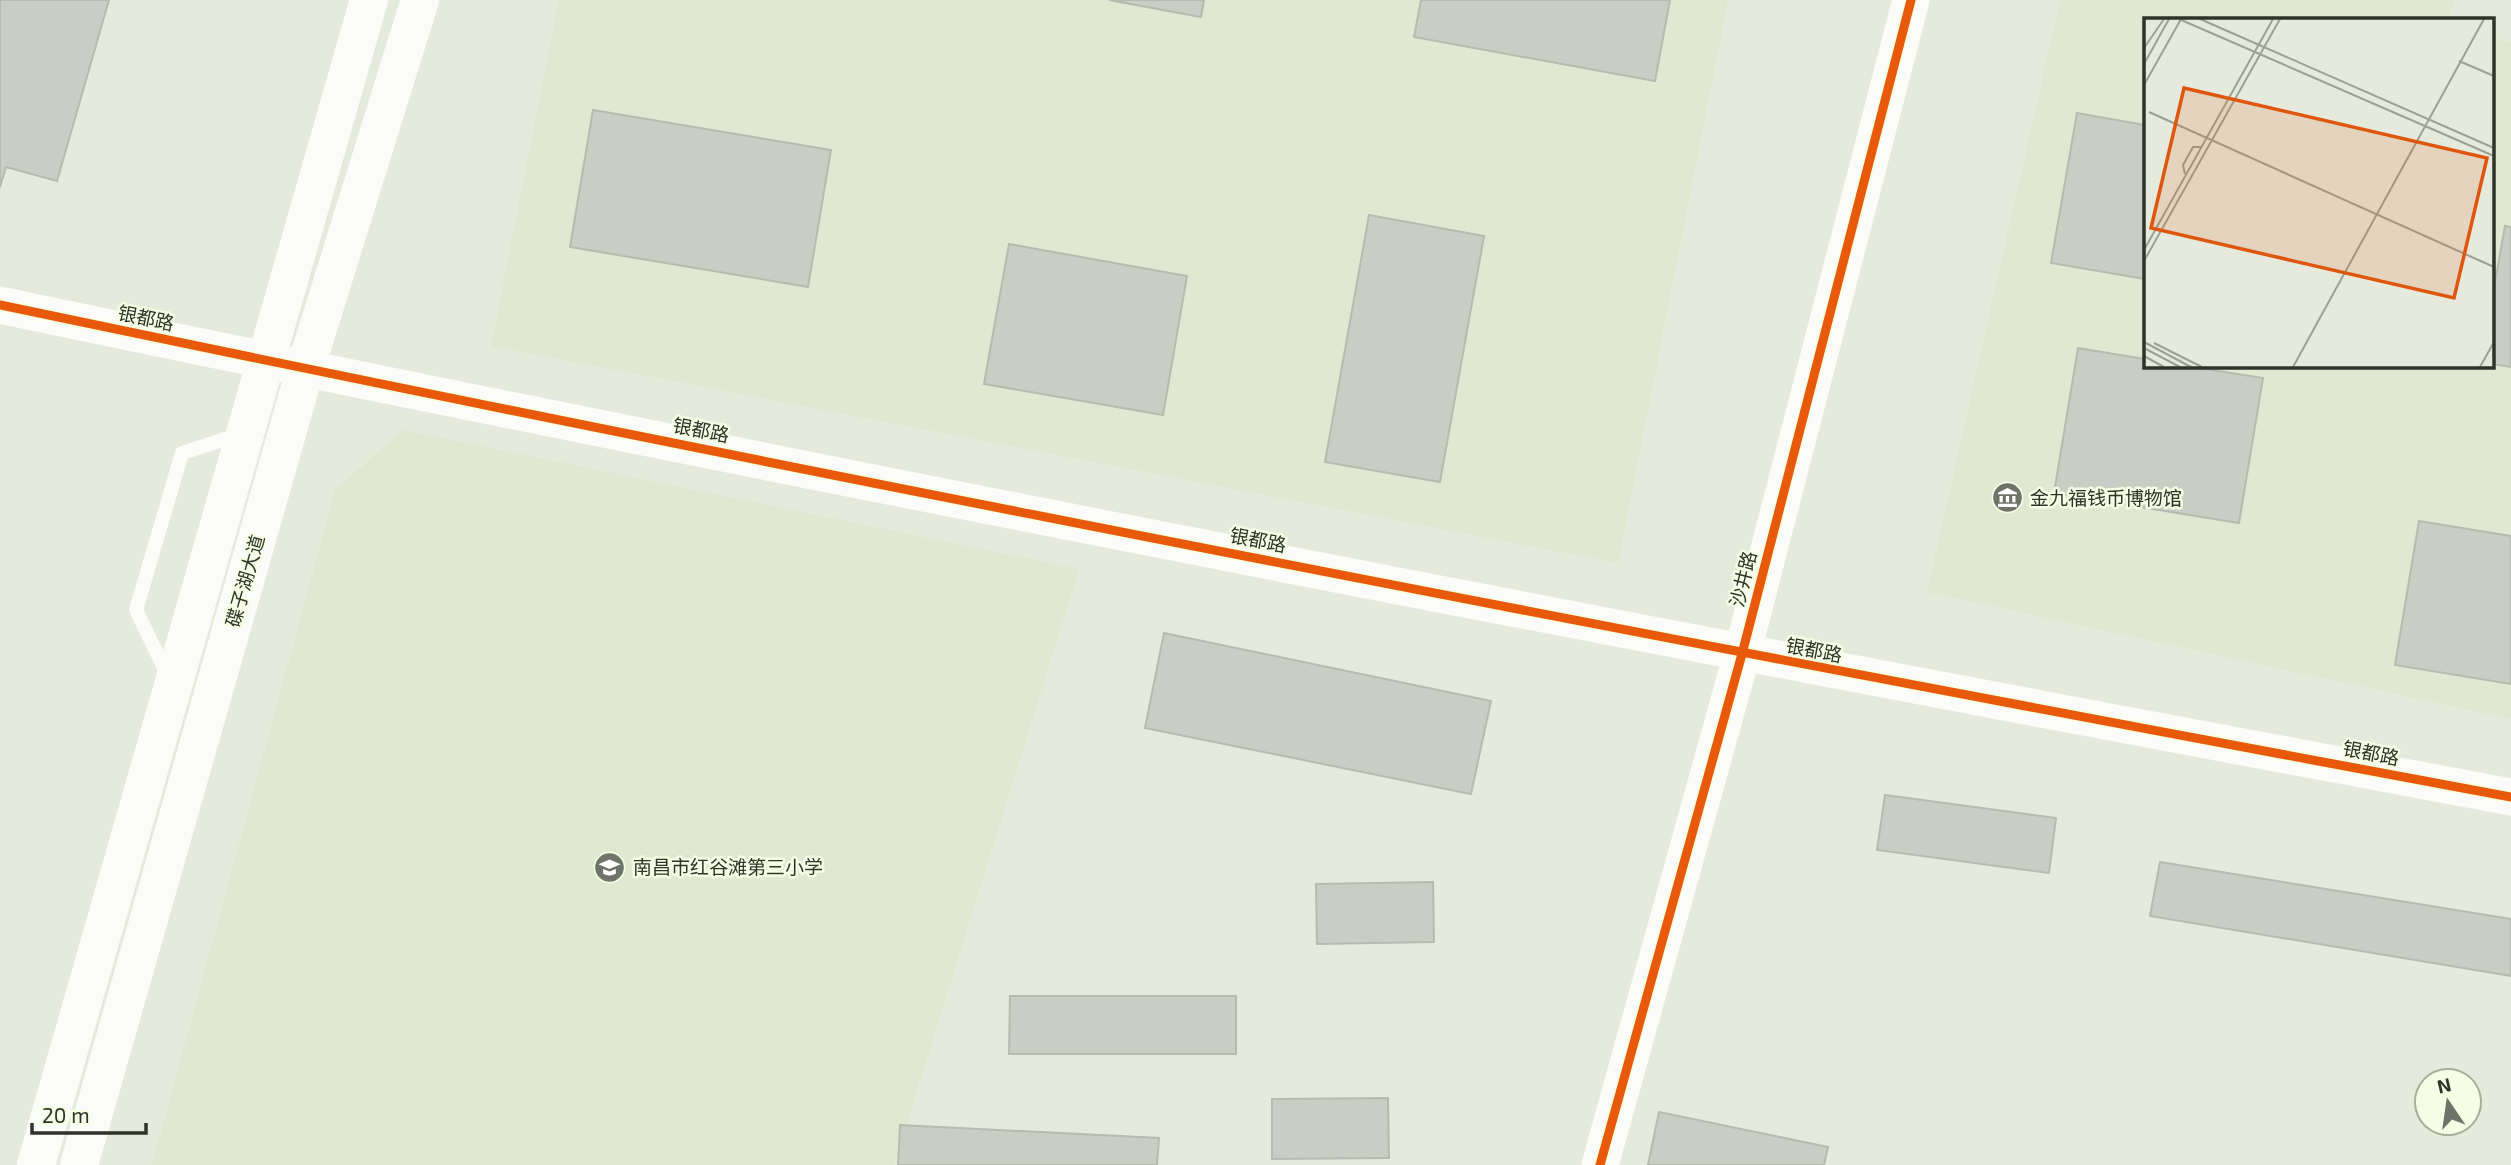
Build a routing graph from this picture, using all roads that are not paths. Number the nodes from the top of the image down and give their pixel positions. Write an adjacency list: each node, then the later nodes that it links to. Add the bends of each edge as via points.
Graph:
1 (369, 0): 5 (main road, 碟子湖大道)
2 (420, 0): 6 (main road, 碟子湖大道)
3 (1911, 0): 8 (street, 沙井路)
4 (0, 305): 5 (street, 银都路)
5 (266, 361): 6 (street, 银都路); 7 (main road, 碟子湖大道)
6 (305, 370): 8 (street, 银都路); 12 (main road, 碟子湖大道)
7 (246, 432): 9 (main road, 碟子湖大道); 9 (lane, via 182,453 136,610)
8 (1742, 654): 10 (street, 银都路); 13 (street, 沙井路)
9 (173, 686): 11 (main road, 碟子湖大道)
10 (2511, 797)
11 (36, 1165)
12 (79, 1165)
13 (1600, 1165)

